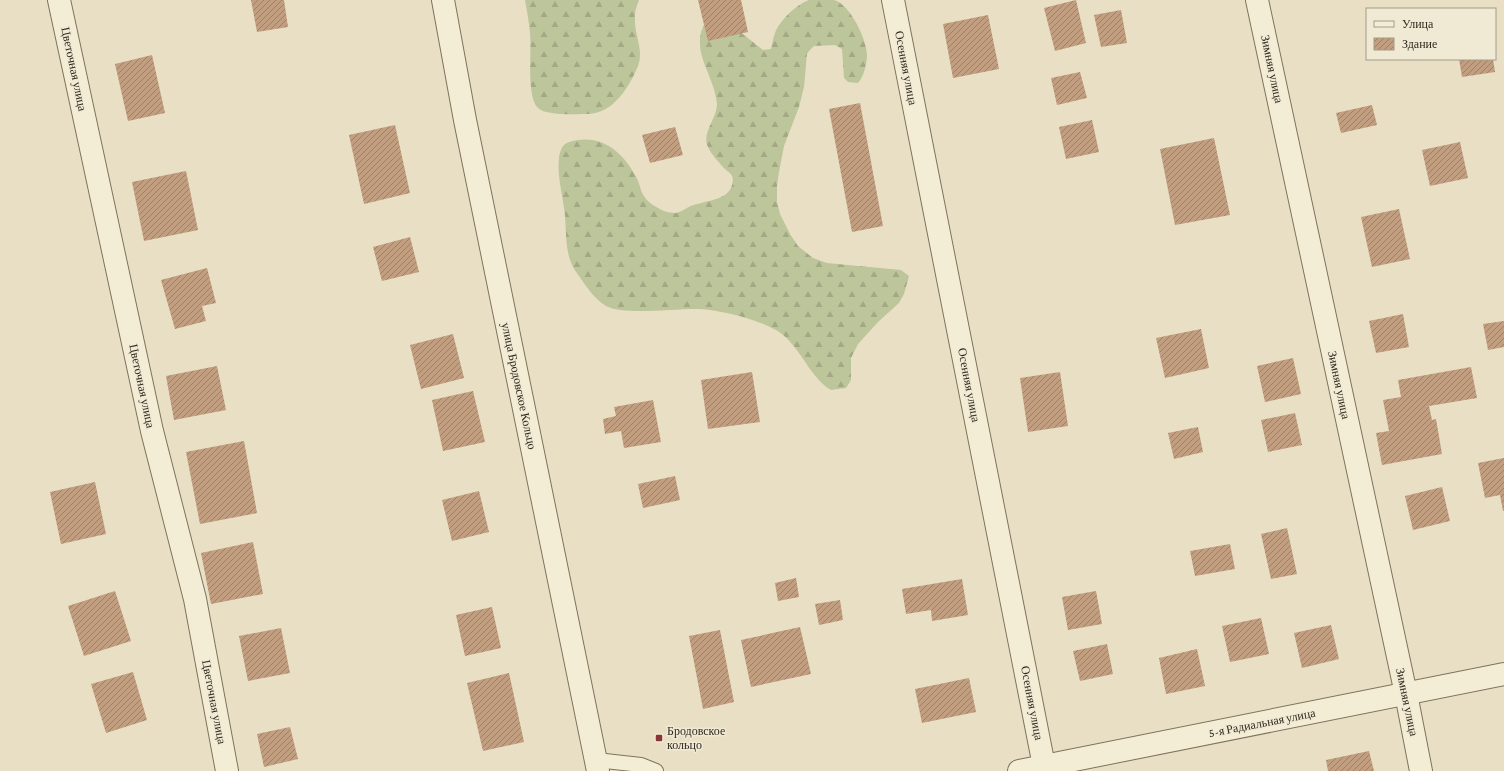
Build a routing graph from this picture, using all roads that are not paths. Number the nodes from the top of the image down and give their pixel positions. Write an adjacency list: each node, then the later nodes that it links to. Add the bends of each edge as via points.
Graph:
1 (59, 0): 9 (street, Цветочная улица, via 152,431 195,599)
2 (443, 0): 7 (street, улица Бродовское Кольцо, via 465,120)
3 (893, 0): 8 (street, Осенняя улица)
4 (1257, 0): 6 (street, Зимняя улица)
5 (1504, 674): 6 (street, 5-я Радиальная улица)
6 (1406, 694): 8 (street, 5-я Радиальная улица); 12 (street, Зимняя улица)
7 (597, 766): 10 (lane, via 641,765)
8 (1045, 768): 11 (street, 5-я Радиальная улица)
9 (227, 771)
10 (656, 771)
11 (1020, 771)
12 (1421, 771)

